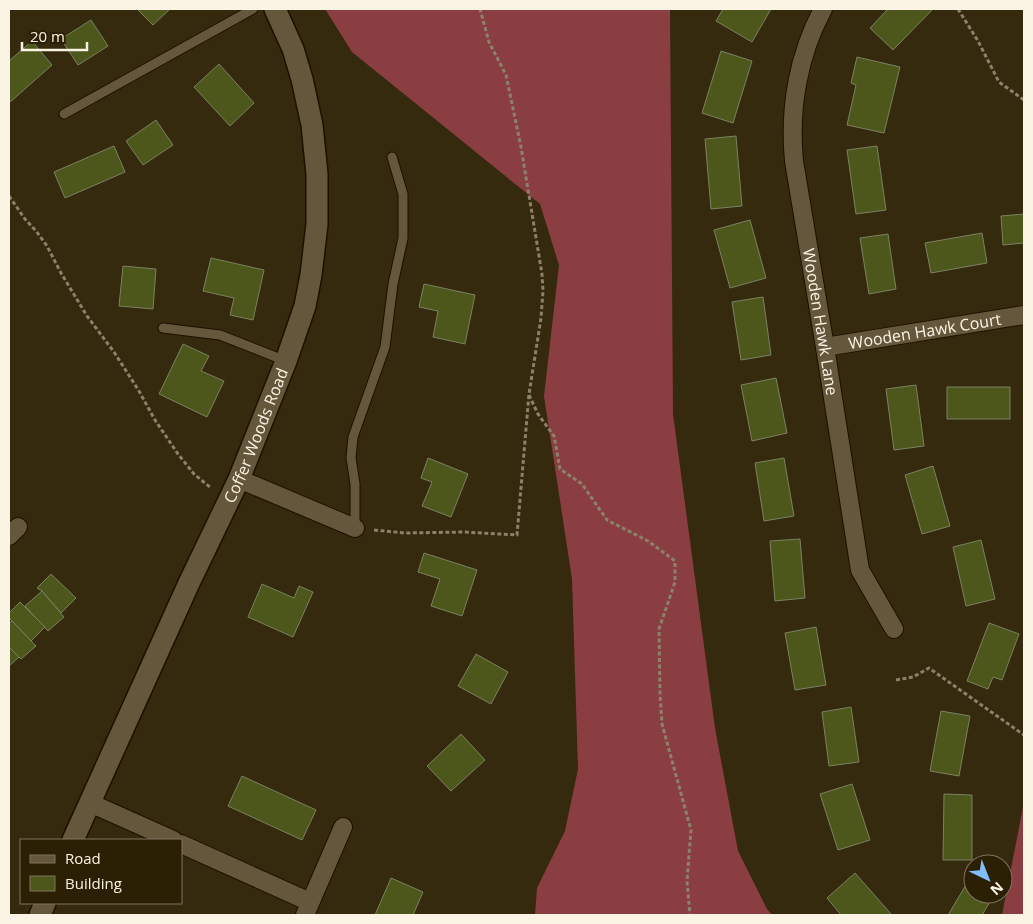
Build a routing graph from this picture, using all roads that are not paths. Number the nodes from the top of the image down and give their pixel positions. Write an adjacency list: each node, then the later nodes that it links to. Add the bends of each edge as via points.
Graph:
1 (252, 9): 4 (lane)
2 (275, 9): 9 (street, Coffer Woods Road, via 302,79 312,125 317,174 317,224 311,275 305,306)
3 (823, 9): 8 (street, Wooden Hawk Lane, via 804,55 795,92 792,140)
4 (64, 114)
5 (392, 157): 11 (lane, via 403,194 403,238 393,284 386,347 353,437 351,458)
6 (1024, 315): 8 (street, Wooden Hawk Court)
7 (163, 328): 9 (lane, via 220,334)
8 (825, 347): 12 (street, Wooden Hawk Lane, via 860,570)
9 (286, 361): 10 (street, Coffer Woods Road)
10 (234, 489): 11 (street); 13 (street, Coffer Woods Road)
11 (356, 528)
12 (894, 629)
13 (90, 803): 15 (street, Coffer Woods Road); 16 (street)
14 (343, 827): 18 (street)
15 (73, 839)
16 (171, 839)
17 (182, 845): 18 (street)
18 (308, 908)

